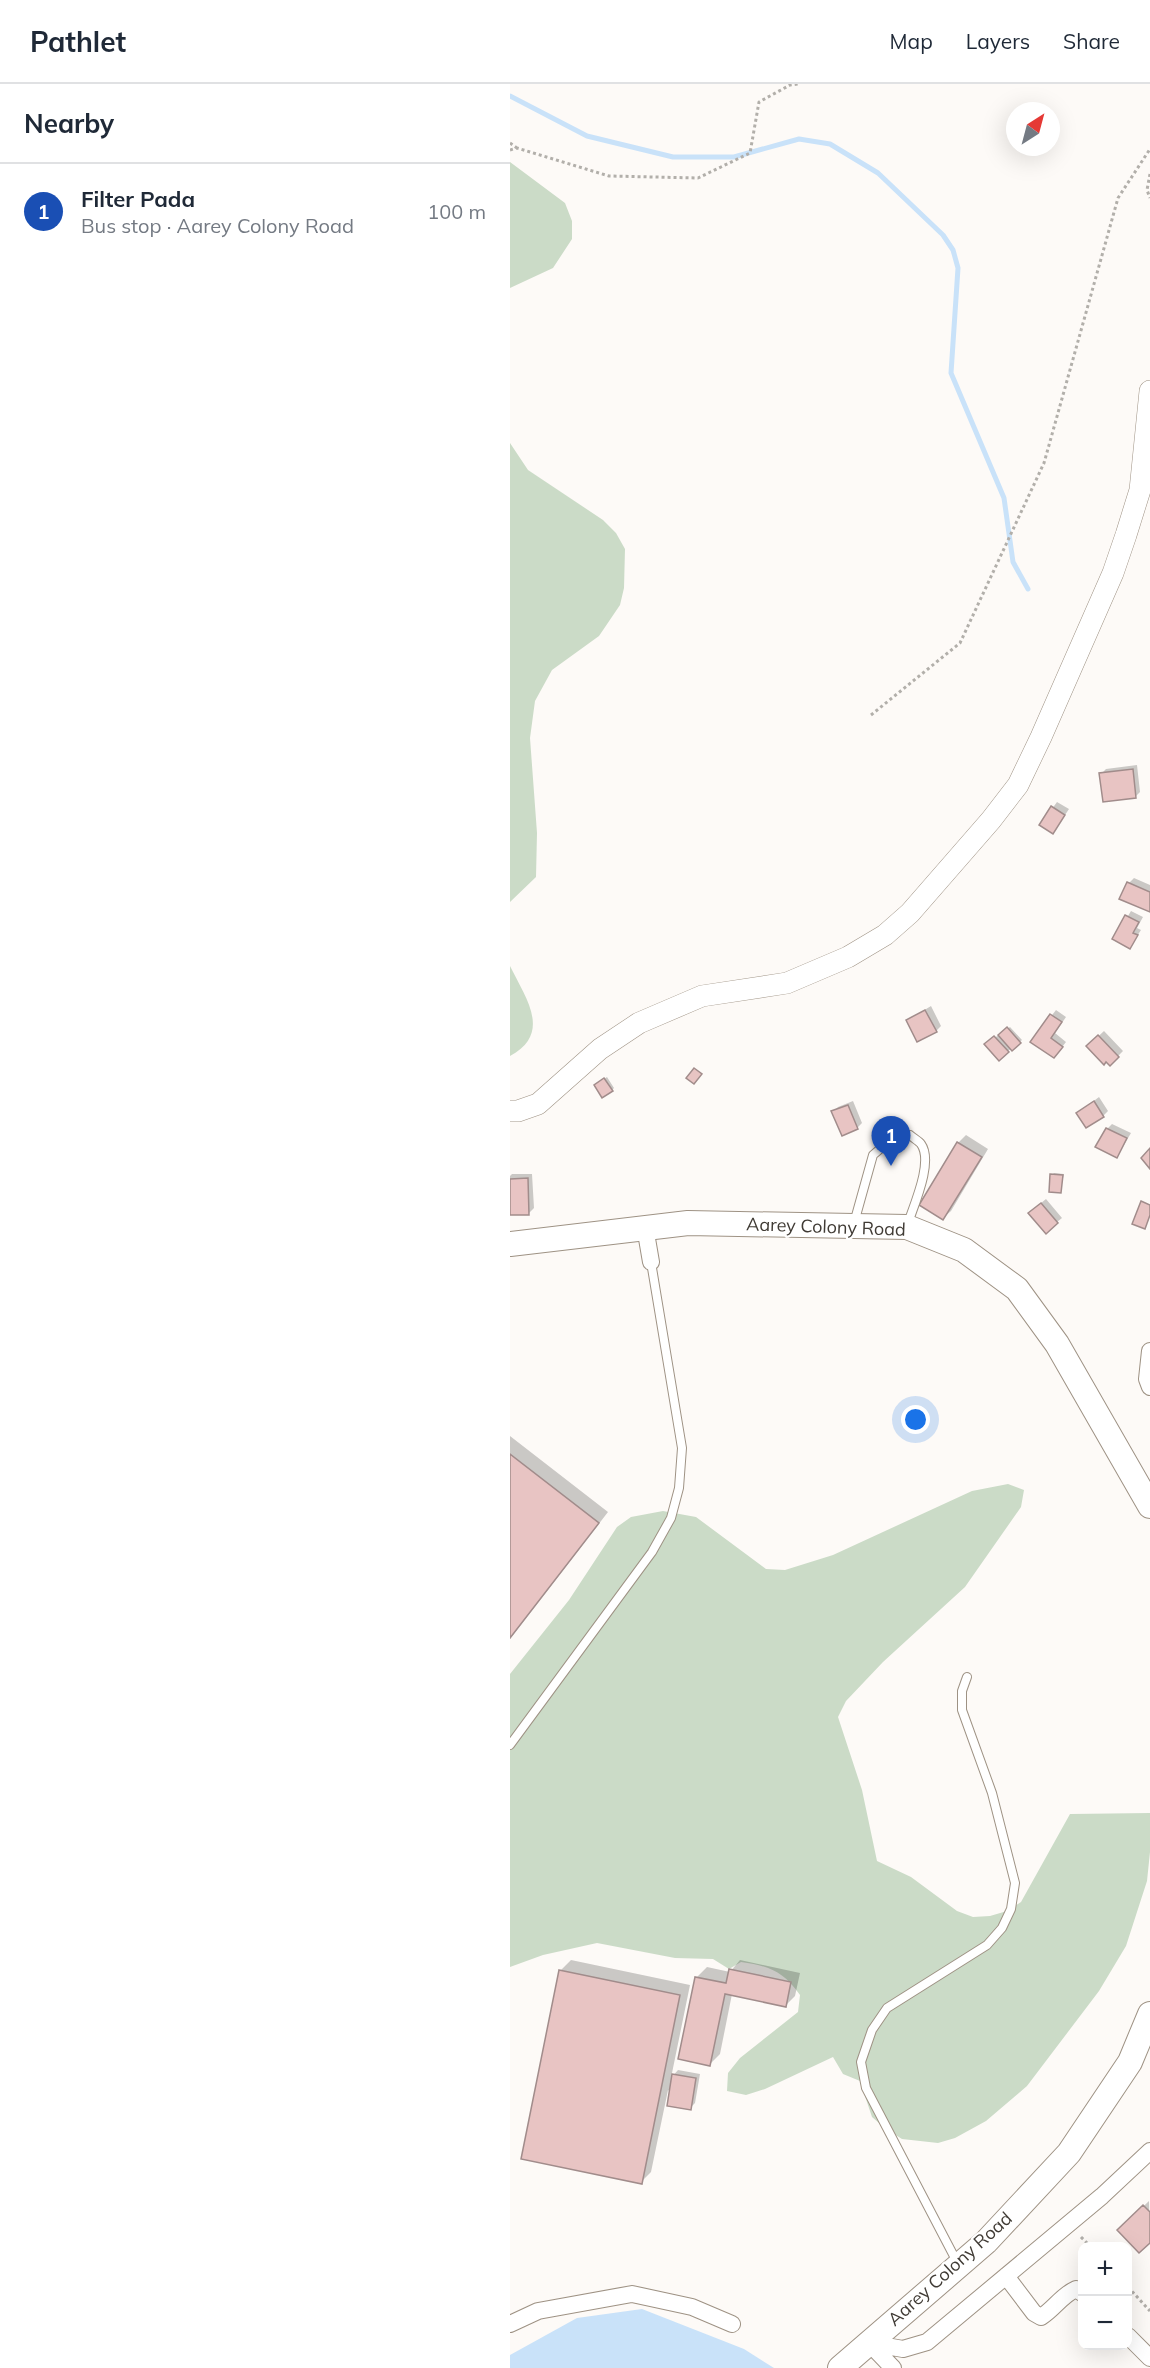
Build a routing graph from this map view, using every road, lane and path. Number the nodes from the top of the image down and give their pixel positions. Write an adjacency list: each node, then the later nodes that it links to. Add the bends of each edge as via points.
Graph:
1 (798, 84): 3 (path, via 759,102 750,153 698,178 609,176)
2 (510, 143): 3 (path)
3 (517, 148): 5 (path)
4 (1150, 149): 9 (path, via 1118,198 1044,463 960,643)
5 (510, 150)
6 (1150, 174): 7 (path)
7 (1150, 198)
8 (1150, 391): 10 (street, via 1140,490 1126,536 1041,737 1018,785 917,904 885,935 848,957 787,982 702,996 639,1023 600,1049 538,1104)
9 (871, 715)
10 (510, 1111)
11 (853, 1226): 12 (main road, Aarey Colony Road, via 688,1223); 13 (main road, Aarey Colony Road); 13 (lane, via 873,1155 894,1137 910,1135 921,1144 926,1159)
12 (645, 1227): 14 (main road, Aarey Colony Road); 15 (street)
13 (907, 1227): 18 (main road, Aarey Colony Road, via 964,1250 1017,1290 1057,1344)
14 (510, 1244)
15 (651, 1262): 20 (lane, via 682,1449 679,1488 671,1518 652,1552)
16 (1150, 1351): 17 (street)
17 (1150, 1387)
18 (1150, 1506)
19 (967, 1677): 23 (lane, via 962,1710 992,1793 1015,1883 1011,1909 1002,1928 987,1945 887,2008 872,2030 861,2062 866,2088)
20 (510, 1745)
21 (1150, 2014): 23 (main road, Aarey Colony Road, via 1130,2062 1069,2152 986,2242)
22 (1150, 2151): 24 (street)
23 (959, 2265): 31 (main road, Aarey Colony Road)
24 (1006, 2276): 25 (street, via 1041,2317 1068,2293); 31 (street, via 927,2342 903,2349)
25 (1078, 2290)
26 (1132, 2291): 27 (path)
27 (1150, 2311)
28 (510, 2324): 29 (street, via 538,2311 633,2294 692,2307)
29 (732, 2324)
30 (1132, 2340): 32 (street)
31 (869, 2343): 33 (main road, Aarey Colony Road); 34 (street)
32 (1150, 2358)
33 (840, 2368)
34 (893, 2368)

